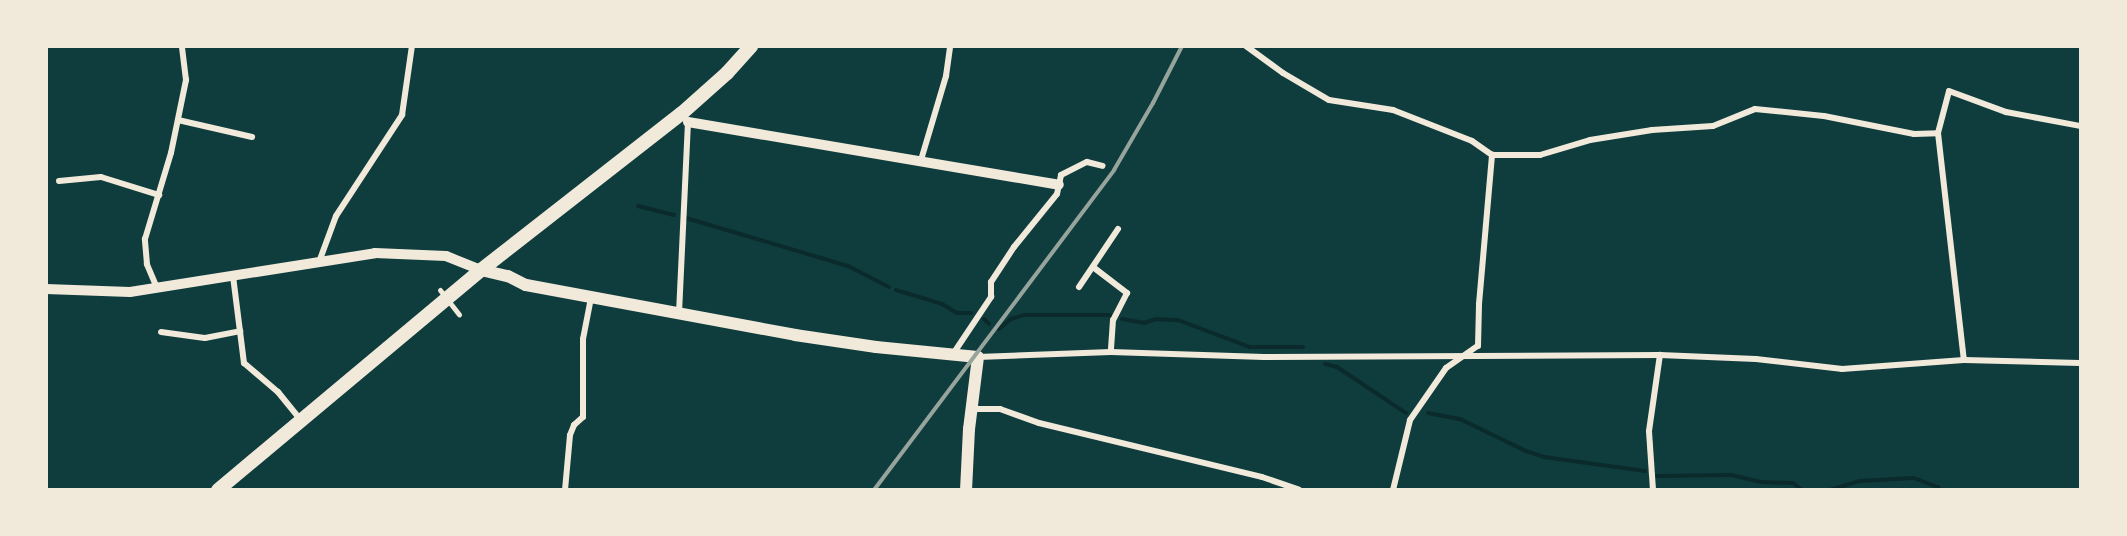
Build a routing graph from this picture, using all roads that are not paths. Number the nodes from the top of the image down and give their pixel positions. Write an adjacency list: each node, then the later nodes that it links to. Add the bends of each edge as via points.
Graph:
1 (182, 46): 7 (street, via 186,80)
2 (412, 46): 18 (street, via 402,115 336,216)
3 (751, 46): 6 (main road)
4 (950, 46): 12 (street, via 938,111)
5 (1246, 46): 11 (street, via 1329,100 1393,110 1472,141)
6 (685, 118): 12 (street); 20 (main road); 27 (street)
7 (178, 120): 10 (street); 16 (street)
8 (2080, 126): 9 (street, via 2006,112 1949,91)
9 (1938, 133): 11 (street, via 1914,134 1824,116 1755,109 1713,126 1590,140 1540,155); 36 (street)
10 (252, 137)
11 (1492, 155): 34 (street, via 1478,346)
12 (921, 160): 15 (street)
13 (1103, 166): 15 (street, via 1087,162 1061,175)
14 (59, 181): 16 (street, via 101,177)
15 (1059, 185): 32 (street, via 1057,194 991,282 991,297)
16 (159, 195): 23 (street, via 146,239 147,264)
17 (1118, 229): 19 (street)
18 (319, 262): 20 (street, via 375,253 416,253 446,256); 21 (street)
19 (1093, 267): 22 (street); 31 (street, via 1127,293 1113,320)
20 (481, 270): 26 (main road, via 526,285); 39 (main road)
21 (233, 276): 23 (street); 29 (street)
22 (1079, 287)
23 (157, 288): 24 (street, via 104,292)
24 (46, 289)
25 (440, 290): 28 (street)
26 (591, 298): 27 (main road); 41 (street, via 583,339 583,417 570,435)
27 (679, 313): 32 (main road, via 876,347)
28 (459, 314)
29 (240, 331): 30 (street, via 205,338); 39 (street, via 244,363 278,392)
30 (161, 332)
31 (1111, 352): 34 (street, via 1264,357); 35 (street)
32 (953, 354): 35 (main road)
33 (1660, 355): 34 (street); 36 (street, via 1756,359 1842,369); 45 (street, via 1649,431)
34 (1465, 356): 44 (street, via 1446,368 1410,420)
35 (978, 357): 38 (main road)
36 (1964, 360): 37 (street)
37 (2080, 363)
38 (971, 409): 42 (main road); 43 (street, via 1000,410)
39 (301, 420): 40 (main road)
40 (220, 489)
41 (565, 489)
42 (966, 489)
43 (1299, 489)
44 (1393, 489)
45 (1653, 489)

